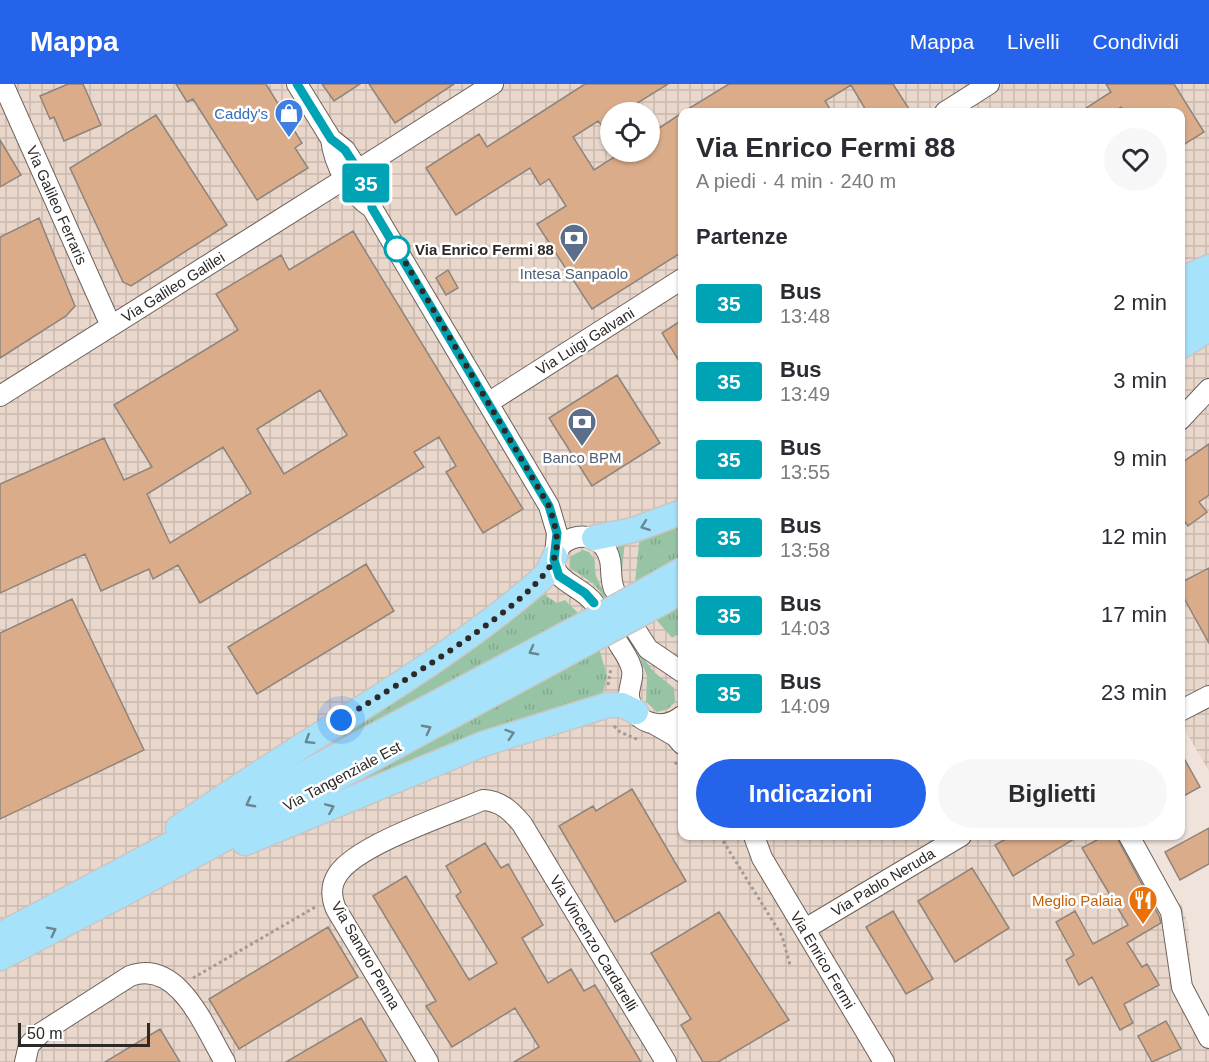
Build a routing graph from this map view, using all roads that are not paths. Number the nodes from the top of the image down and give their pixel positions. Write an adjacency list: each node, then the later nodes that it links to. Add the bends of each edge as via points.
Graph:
1 (3, 84): 14 (street, Via Galileo Ferraris)
2 (297, 84): 6 (street, via 331,139 333,157)
3 (493, 84): 6 (street, Via Galileo Galilei)
4 (990, 84): 5 (street)
5 (951, 108)
6 (352, 174): 14 (street, Via Galileo Galilei); 19 (street, via 359,199 372,208)
7 (1209, 267): 8 (main road)
8 (1185, 278)
9 (678, 282): 19 (street, Via Luigi Galvani)
10 (1209, 288): 11 (main road)
11 (1185, 300)
12 (1209, 308): 13 (main road)
13 (1185, 322)
14 (111, 326): 18 (street, Via Galileo Galilei)
15 (1209, 329): 16 (main road)
16 (1185, 344)
17 (1209, 389): 20 (street)
18 (0, 396)
19 (488, 402): 21 (street)
20 (1185, 415)
21 (549, 506): 23 (street, via 570,526); 24 (street, via 557,533)
22 (678, 513): 23 (main road, one-way to 23, via 633,530)
23 (590, 537): 24 (street, via 567,540); 26 (street, via 607,555)
24 (555, 556): 29 (street, via 559,576 585,593); 43 (main road, one-way to 43, via 538,581 472,637 228,791)
25 (678, 573): 28 (main road, Via Tangenziale Est)
26 (614, 589)
27 (678, 592): 28 (main road, Via Tangenziale Est)
28 (645, 601): 29 (main road, Via Tangenziale Est, bridge)
29 (597, 627): 34 (street, via 633,671 629,696); 43 (main road, Via Tangenziale Est, one-way to 43); 44 (main road, Via Tangenziale Est, one-way to 29)
30 (637, 632): 31 (street, via 648,649)
31 (678, 669)
32 (1209, 696): 33 (street)
33 (1185, 708)
34 (645, 718): 35 (street, via 669,724); 36 (street); 44 (main road, one-way to 34, via 505,736 608,705 622,705)
35 (678, 718)
36 (678, 739)
37 (522, 824): 51 (street, Via Sandro Penna, via 499,803 483,800 356,857 338,874 332,886 332,898); 52 (street, Via Vincenzo Cardarelli)
38 (742, 840): 42 (street, Via Enrico Fermi)
39 (755, 840): 42 (street, Via Enrico Fermi)
40 (954, 840): 45 (street, Via Pablo Neruda)
41 (1131, 840): 48 (street, via 1171,912 1182,987)
42 (762, 858): 45 (street, Via Enrico Fermi)
43 (99, 884): 46 (main road, Via Tangenziale Est)
44 (121, 895): 47 (main road, Via Tangenziale Est, one-way to 44)
45 (805, 929): 53 (street, Via Enrico Fermi)
46 (0, 935)
47 (0, 958)
48 (1209, 1038)
49 (24, 1062): 50 (street, via 29,1045 41,1033 141,972 162,975 183,994)
50 (225, 1062)
51 (428, 1062)
52 (666, 1062)
53 (884, 1062)

